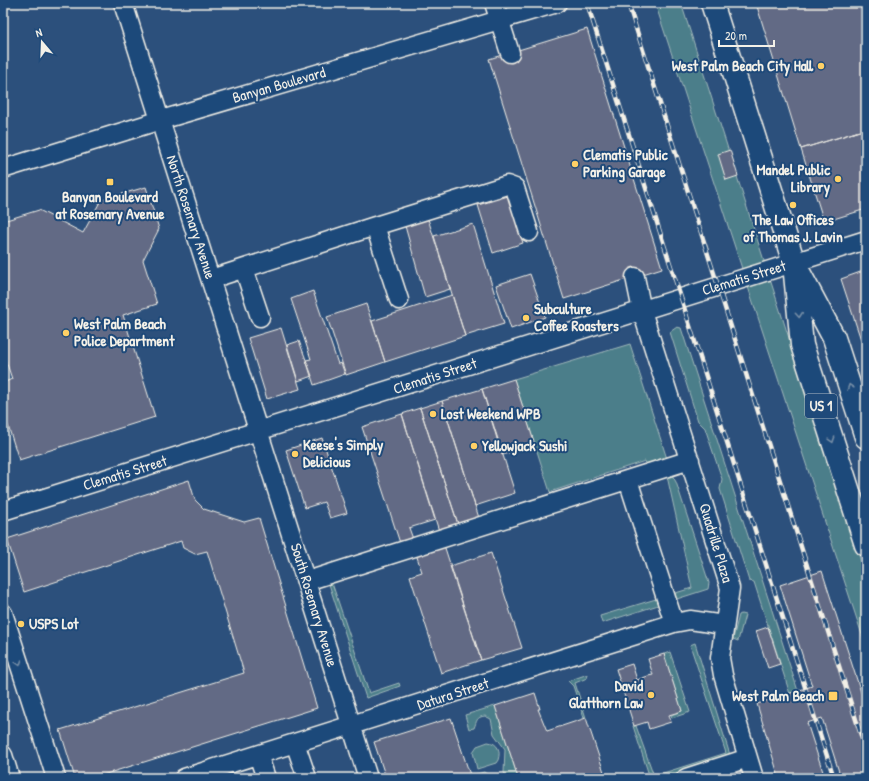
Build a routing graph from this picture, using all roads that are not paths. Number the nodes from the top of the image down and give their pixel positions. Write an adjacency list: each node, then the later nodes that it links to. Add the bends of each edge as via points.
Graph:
1 (123, 3): 7 (street, North Rosemary Avenue)
2 (494, 3): 5 (street)
3 (557, 3): 5 (street, Banyan Boulevard)
4 (712, 3): 12 (main road, US 1)
5 (499, 20): 6 (street); 7 (street, Banyan Boulevard)
6 (510, 53)
7 (160, 120): 8 (street, Banyan Boulevard); 15 (street, North Rosemary Avenue)
8 (3, 169)
9 (375, 226): 10 (street, via 507,185 515,188); 13 (street); 16 (street)
10 (529, 232)
11 (866, 240): 12 (street, Clematis Street)
12 (794, 263): 17 (street, Clematis Street); 19 (main road, US 1, one-way to 12, via 834,338); 25 (main road, US 1, one-way to 25, via 802,345)
13 (244, 269): 15 (street); 18 (street)
14 (636, 276): 17 (street, Quadrille Plaza)
15 (211, 279): 20 (street, North Rosemary Avenue)
16 (399, 300)
17 (642, 311): 20 (street, Clematis Street); 22 (street, Quadrille Plaza)
18 (260, 317)
19 (862, 408): 21 (main road, US 1)
20 (259, 431): 24 (street, Clematis Street); 26 (street, South Rosemary Avenue)
21 (866, 437)
22 (690, 460): 23 (street); 29 (street, Quadrille Plaza, via 730,588)
23 (628, 480): 26 (street); 28 (street)
24 (4, 506)
25 (866, 546)
26 (307, 581): 30 (street, South Rosemary Avenue)
27 (3, 612): 37 (street, one-way to 37)
28 (674, 623): 29 (street, Datura Street, via 690,620); 30 (street, Datura Street)
29 (724, 625): 34 (street, Quadrille Plaza, via 720,658 723,675)
30 (351, 726): 31 (street, Datura Street); 41 (street, South Rosemary Avenue)
31 (295, 743): 33 (street, Datura Street); 40 (street)
32 (3, 755): 36 (street)
33 (258, 755): 35 (street, Datura Street); 39 (street)
34 (748, 758): 42 (street); 43 (street, Quadrille Plaza)
35 (227, 772): 38 (street, Datura Street)
36 (10, 778)
37 (56, 778)
38 (184, 778)
39 (266, 778)
40 (307, 778)
41 (368, 778)
42 (686, 778)
43 (754, 778)

